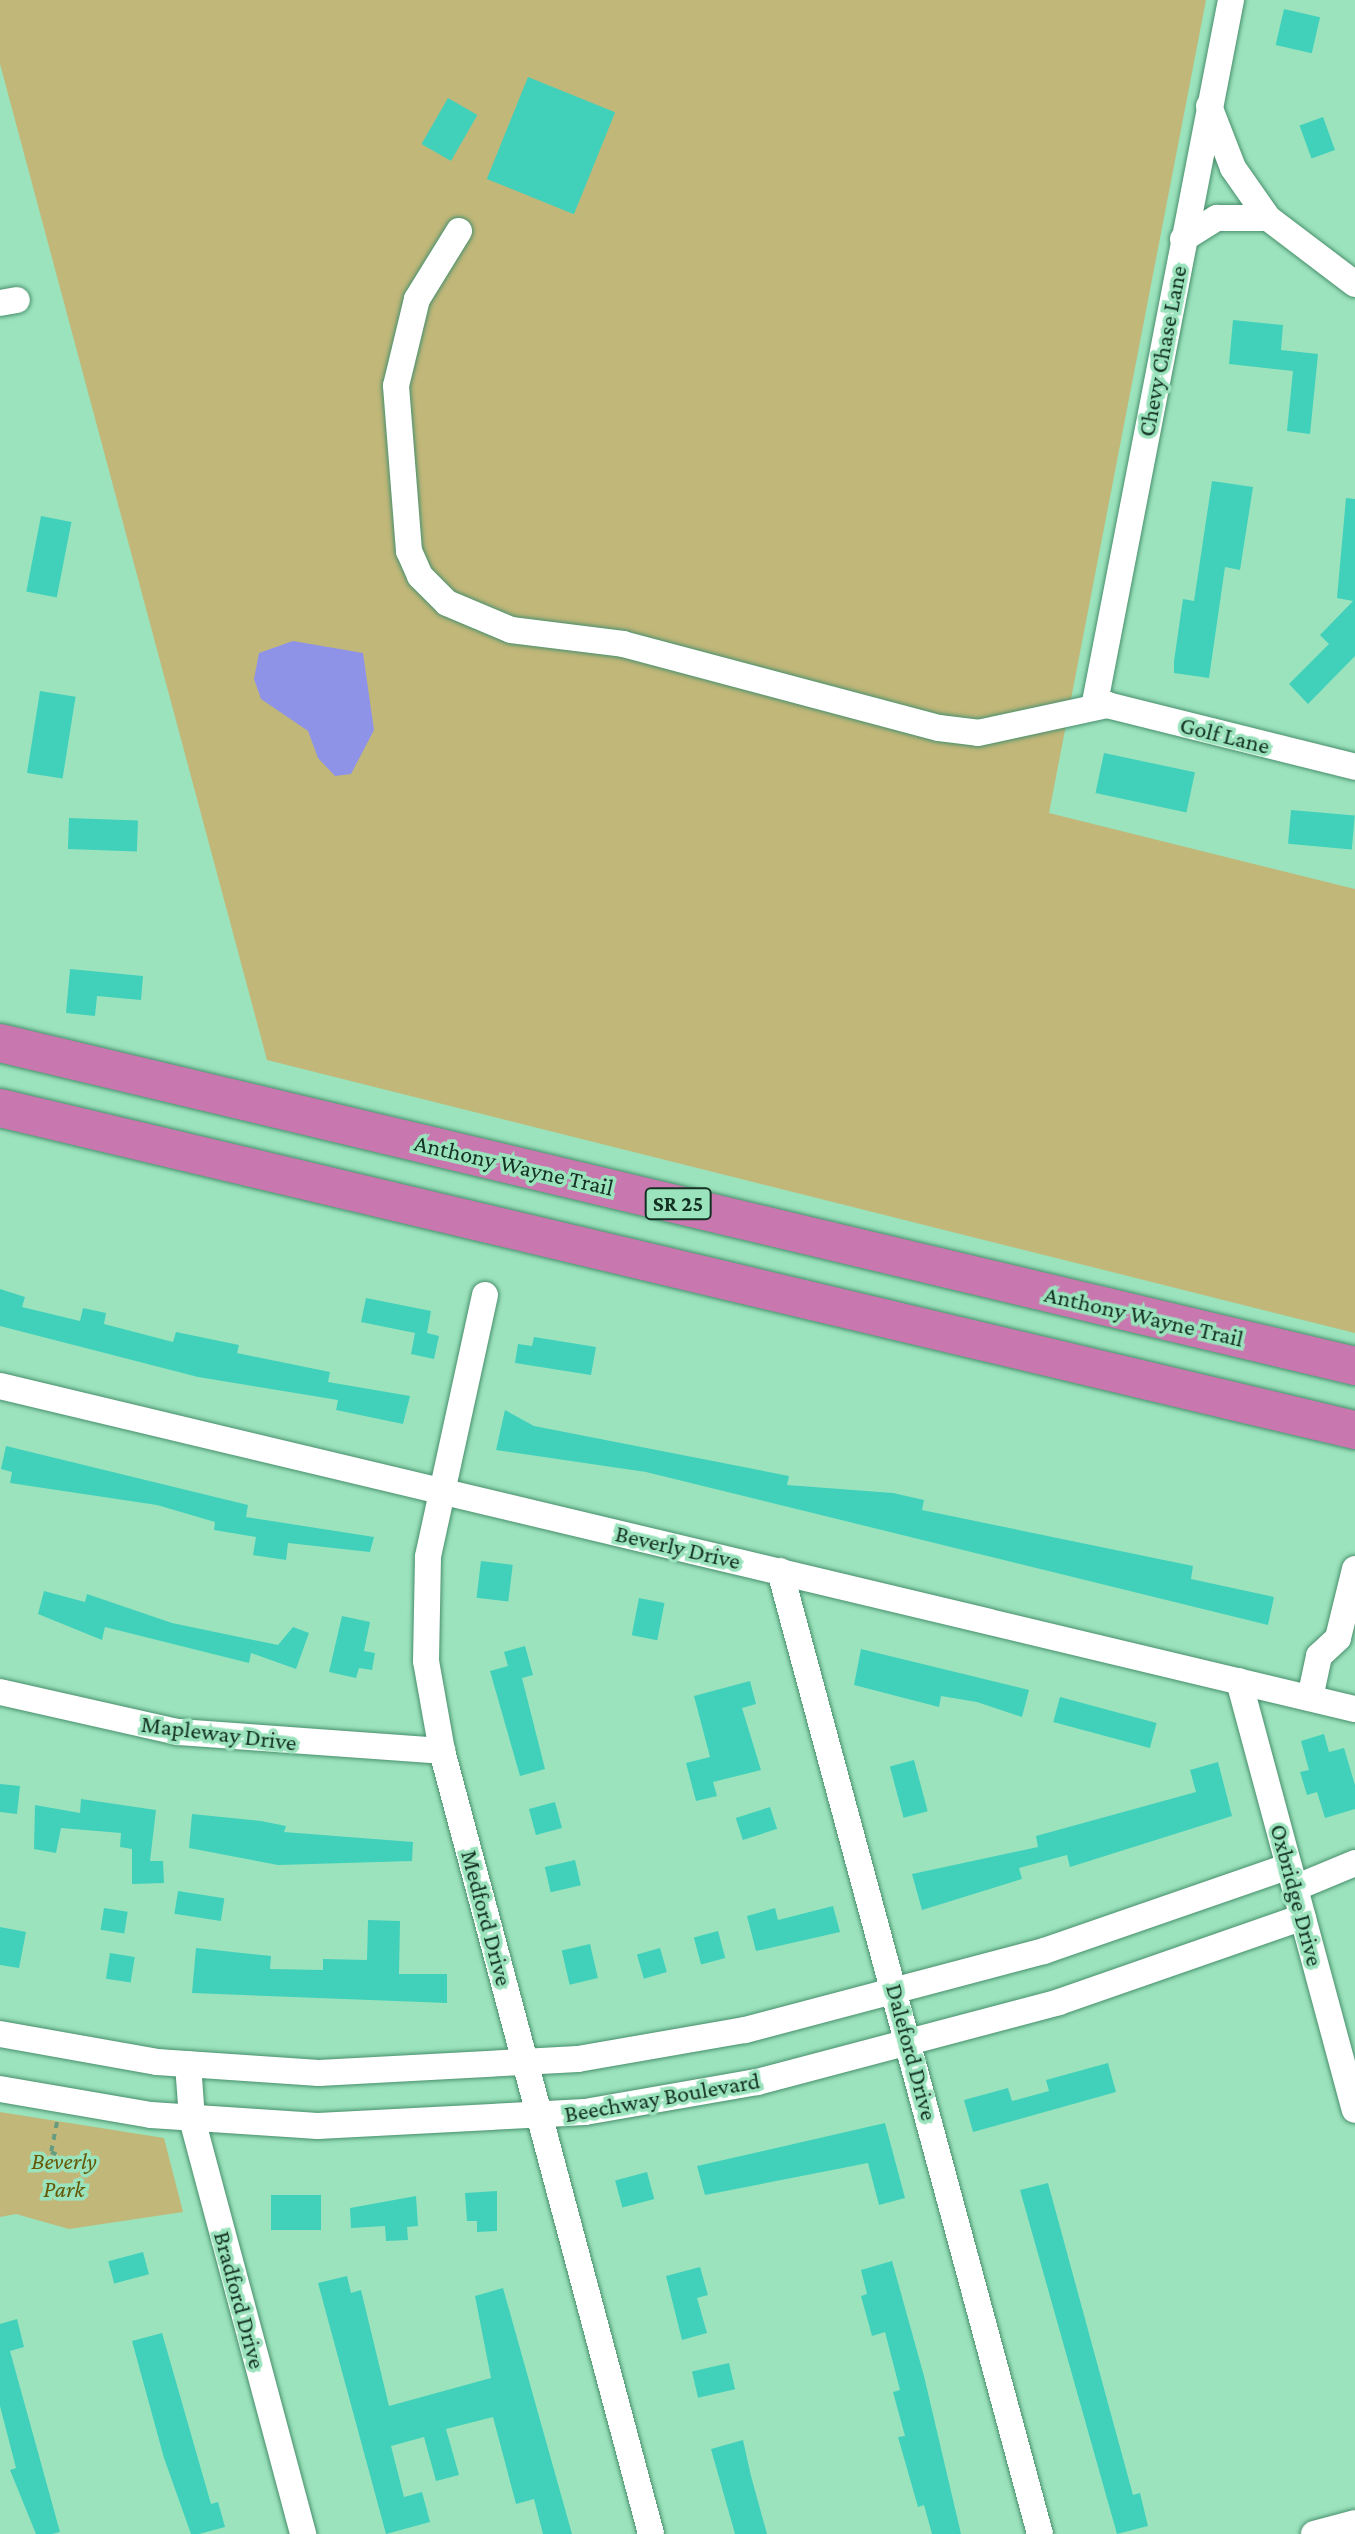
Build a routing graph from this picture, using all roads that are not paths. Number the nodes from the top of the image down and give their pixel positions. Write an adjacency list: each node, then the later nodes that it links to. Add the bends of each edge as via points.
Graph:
1 (1231, 0): 2 (street, Chevy Chase Lane)
2 (1209, 106): 3 (street, via 1233,168); 5 (street, Chevy Chase Lane)
3 (1268, 218): 5 (street, via 1217,218); 6 (street)
4 (459, 231): 7 (street, via 417,299 396,386 409,551 420,576 447,603 511,630 623,644 939,728 978,733)
5 (1183, 239): 7 (street, Chevy Chase Lane)
6 (1355, 284)
7 (1102, 704): 8 (street, Golf Lane)
8 (1355, 767)
9 (0, 1043): 12 (highway, Anthony Wayne Trail / SR 25)
10 (0, 1108): 14 (highway)
11 (485, 1295): 15 (street, Medford Drive)
12 (1355, 1366)
13 (0, 1386): 15 (street, Beverly Drive)
14 (1355, 1427)
15 (441, 1491): 17 (street, Beverly Drive); 22 (street, Medford Drive, via 425,1609)
16 (1355, 1569): 20 (street, via 1338,1638 1319,1656)
17 (780, 1571): 18 (street, Beverly Drive); 26 (street, Daleford Drive)
18 (1239, 1681): 20 (street, Beverly Drive); 24 (street, Oxbridge Drive)
19 (0, 1692): 22 (street, Mapleway Drive, via 178,1732)
20 (1310, 1698): 21 (street, Beverly Drive)
21 (1355, 1709)
22 (442, 1751): 30 (street, Medford Drive)
23 (1355, 1863): 24 (street, Beechway Boulevard)
24 (1292, 1877): 25 (street, Oxbridge Drive); 26 (street, Beechway Boulevard)
25 (1303, 1917): 28 (street, Beechway Boulevard, via 1084,1994); 32 (street, Oxbridge Drive)
26 (895, 1991): 28 (street, Daleford Drive); 30 (street, Beechway Boulevard, via 688,2042)
27 (0, 2034): 29 (street, Beechway Boulevard)
28 (909, 2042): 33 (street, Beechway Boulevard, via 699,2094); 38 (street, Daleford Drive)
29 (188, 2064): 30 (street, Beechway Boulevard, via 319,2073); 34 (street, Bradford Drive)
30 (526, 2066): 33 (street, Medford Drive)
31 (0, 2089): 34 (street, Beechway Boulevard)
32 (1355, 2110)
33 (539, 2118): 34 (street, Beechway Boulevard, via 332,2126); 37 (street, Medford Drive)
34 (192, 2119): 36 (street, Bradford Drive)
35 (1355, 2523): 39 (street)
36 (303, 2534)
37 (651, 2534)
38 (1040, 2534)
39 (1314, 2534)

